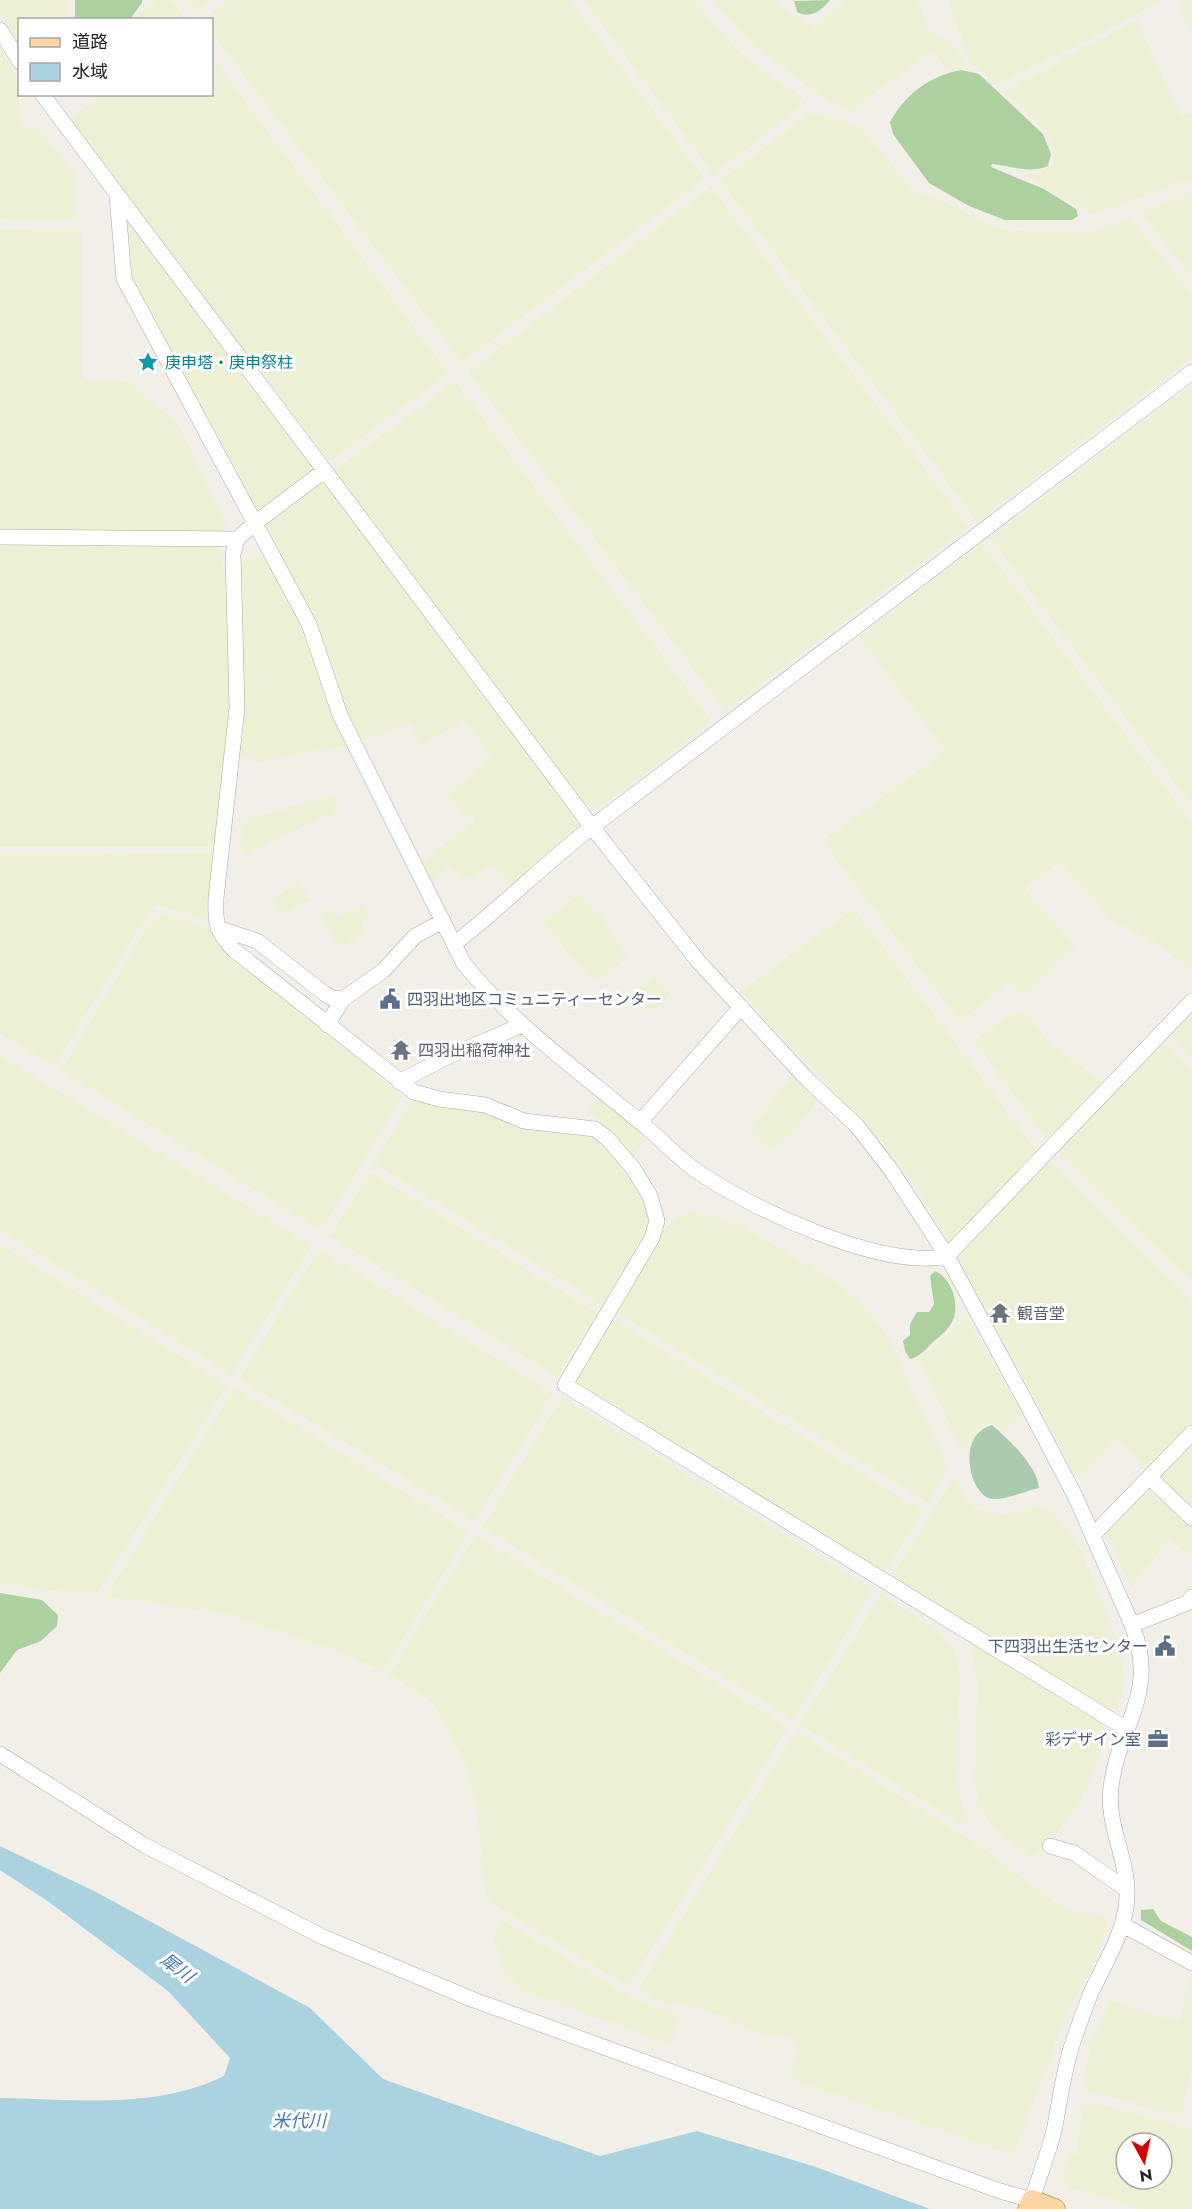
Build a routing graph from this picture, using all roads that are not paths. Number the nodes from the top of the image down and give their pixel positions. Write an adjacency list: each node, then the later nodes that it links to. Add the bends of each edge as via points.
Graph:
1 (0, 30): 2 (street)
2 (18, 59)
3 (43, 96): 4 (street)
4 (117, 196): 6 (street); 7 (street, via 124,279)
5 (1192, 372): 10 (street)
6 (324, 471): 7 (street); 10 (street)
7 (255, 523): 9 (street); 11 (street, via 309,624 340,715)
8 (0, 537): 9 (street)
9 (237, 539): 12 (street, via 232,578 237,708 216,898)
10 (592, 826): 13 (street); 16 (street, via 698,961)
11 (443, 921): 13 (street); 14 (street, via 415,936 383,971)
12 (218, 928): 14 (street, via 257,941 325,994); 17 (street, via 220,936 234,950)
13 (454, 944): 18 (street, via 464,964)
14 (343, 999): 17 (street)
15 (1192, 1001): 21 (street)
16 (741, 1007): 20 (street); 21 (street, via 800,1072 857,1126)
17 (327, 1025): 19 (street)
18 (522, 1026): 19 (street); 20 (street)
19 (399, 1082): 28 (street, via 420,1095 485,1105 524,1121 595,1129 633,1168 650,1197 657,1221 652,1238 565,1385)
20 (640, 1122): 21 (street, via 693,1169 757,1207 850,1243 896,1255 928,1260)
21 (947, 1256): 25 (street)
22 (1192, 1433): 23 (street)
23 (1149, 1477): 24 (street); 25 (street)
24 (1192, 1518)
25 (1093, 1535): 27 (street)
26 (1192, 1597): 27 (street, via 1187,1603)
27 (1132, 1625): 28 (street, via 1142,1670 1141,1694)
28 (1128, 1730): 31 (street, via 1113,1772 1110,1799)
29 (0, 1754): 34 (street, via 144,1845 323,1937 474,2001)
30 (1050, 1846): 31 (street, via 1074,1853)
31 (1126, 1889): 32 (street)
32 (1123, 1925): 33 (street); 34 (street, via 1070,2053 1053,2133)
33 (1192, 1964)
34 (1030, 2205): 35 (main road)
35 (1055, 2209)

